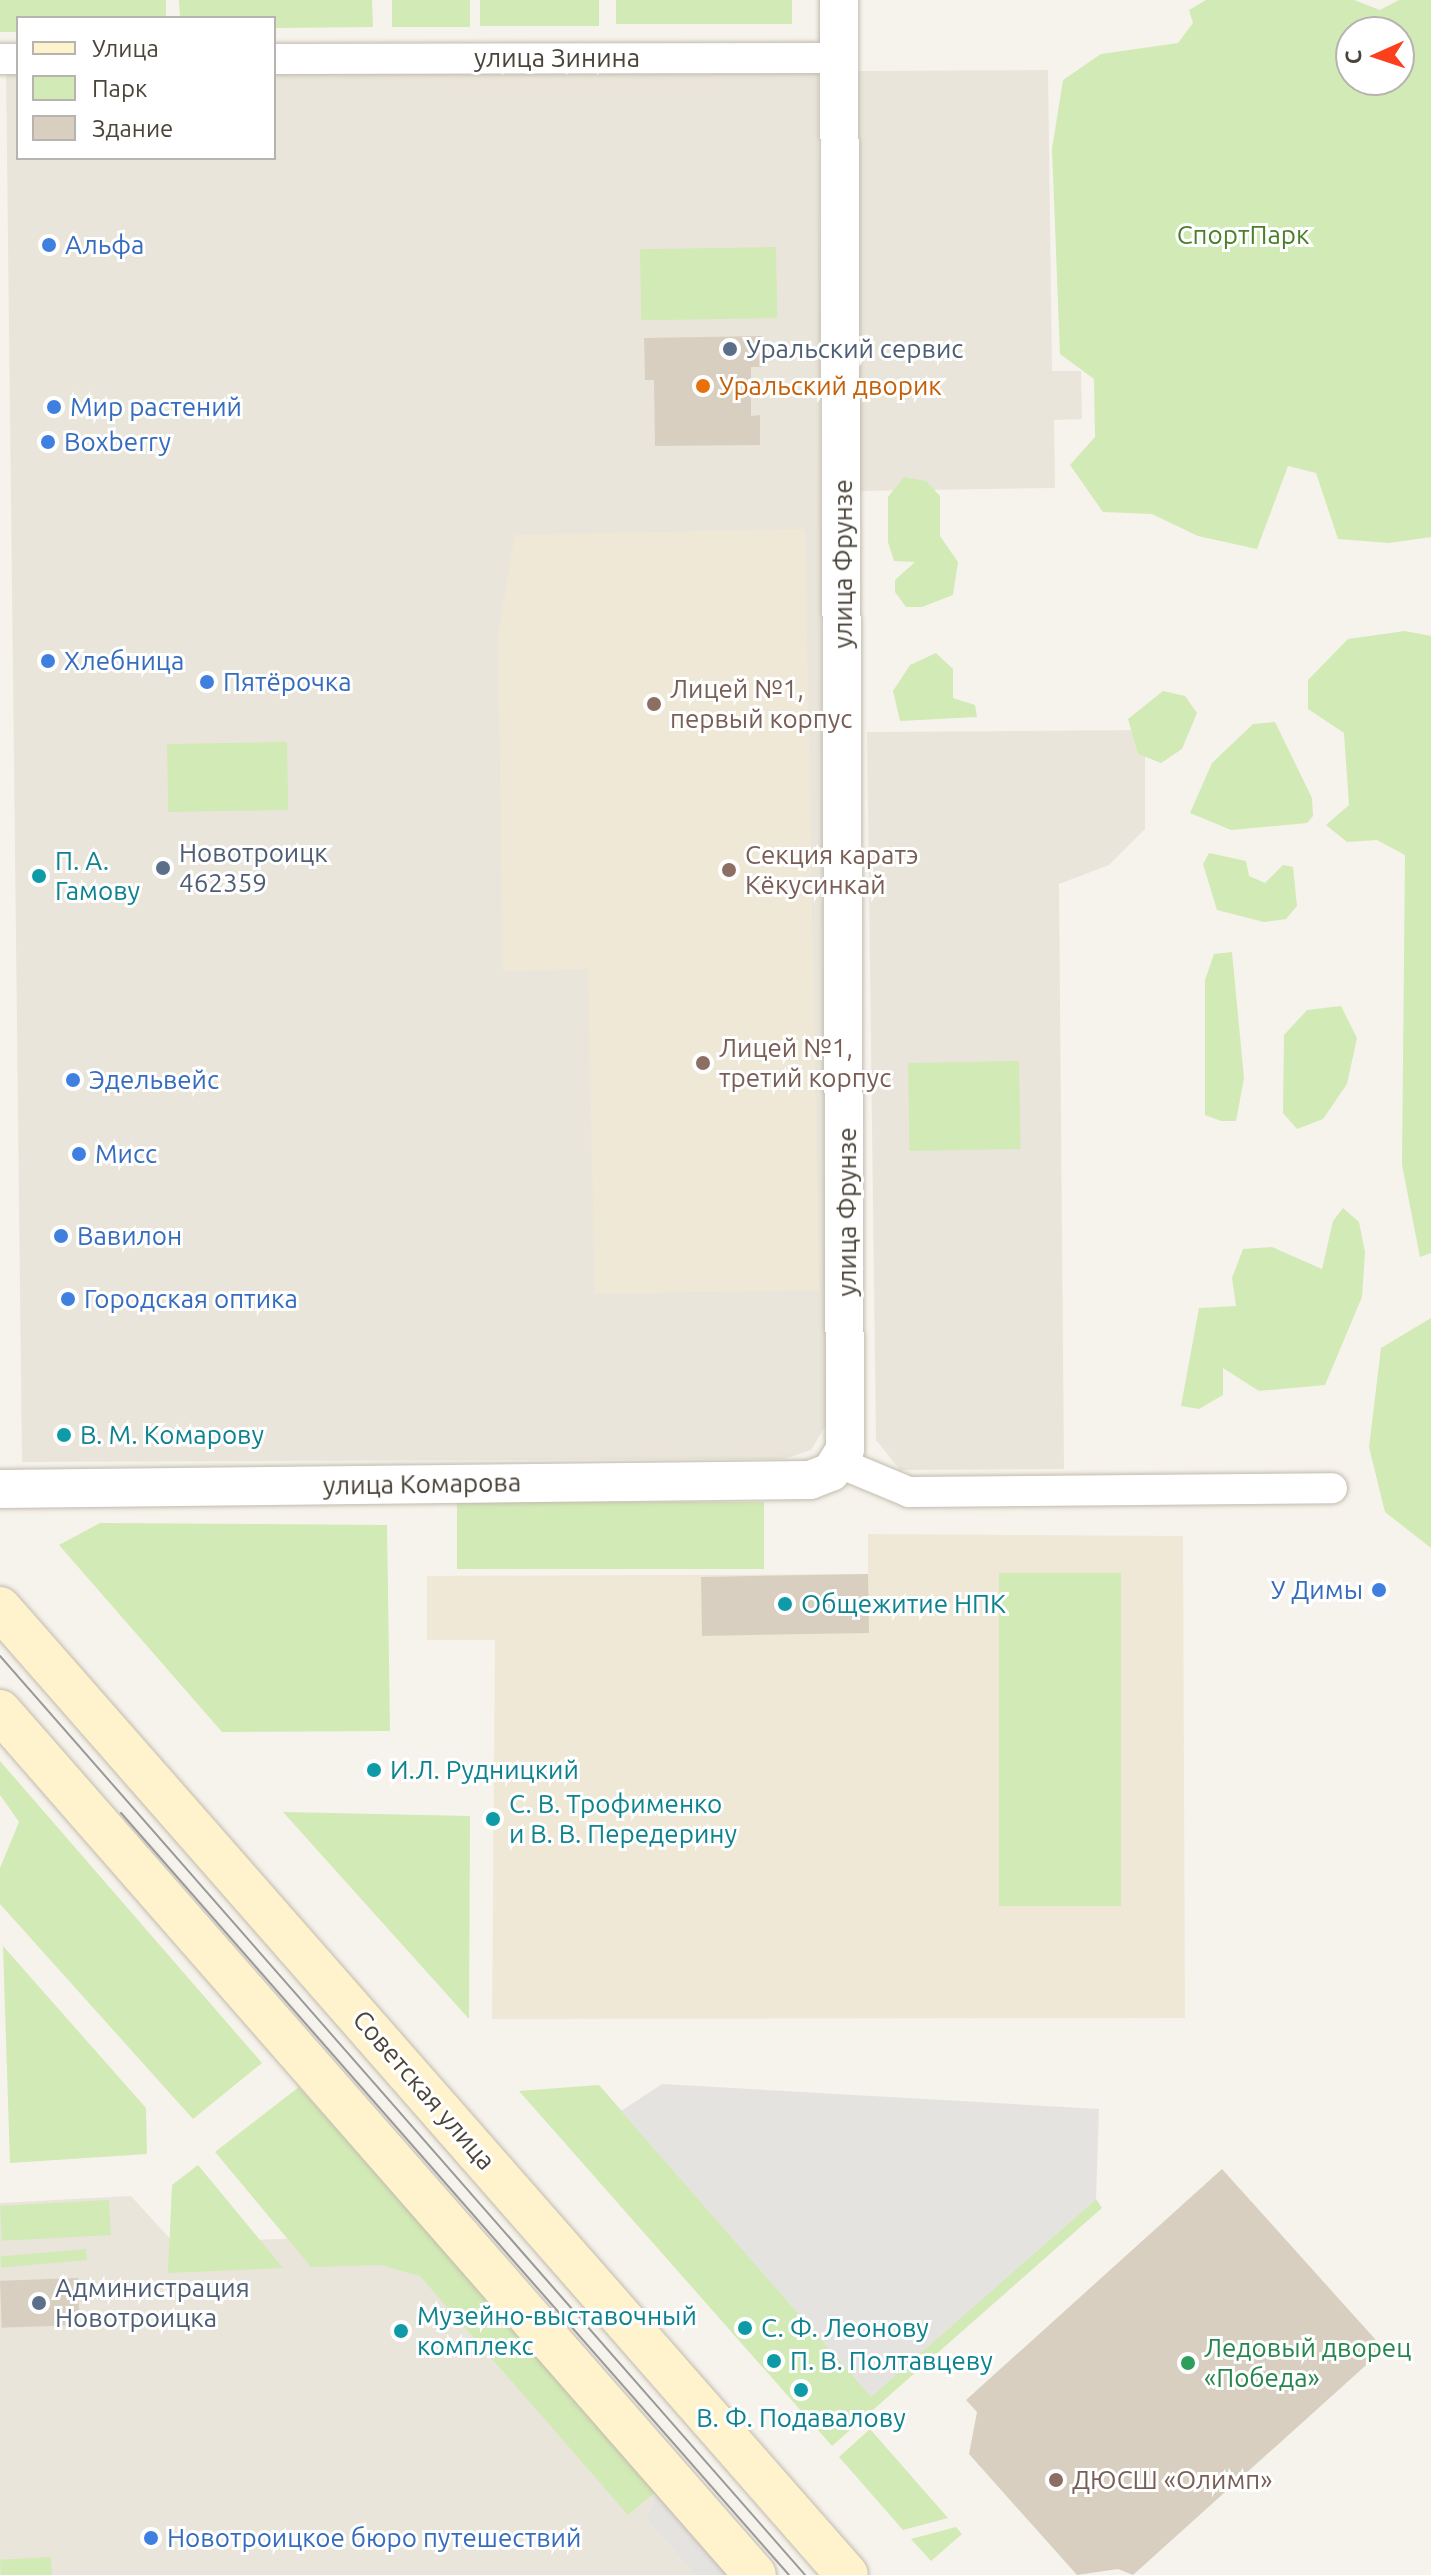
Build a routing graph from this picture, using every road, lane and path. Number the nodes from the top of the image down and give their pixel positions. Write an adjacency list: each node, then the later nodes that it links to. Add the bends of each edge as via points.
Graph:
1 (839, 0): 2 (street, улица Фрунзе)
2 (839, 58): 3 (street, улица Зинина); 4 (street, улица Фрунзе, via 849,1426)
3 (276, 59)
4 (837, 1462): 5 (street, via 909,1492); 6 (street, улица Комарова, via 810,1480)
5 (1332, 1488)
6 (0, 1489)
7 (0, 1608): 10 (main road, Советская улица)
8 (0, 1711): 9 (main road)
9 (755, 2575)
10 (847, 2575)

